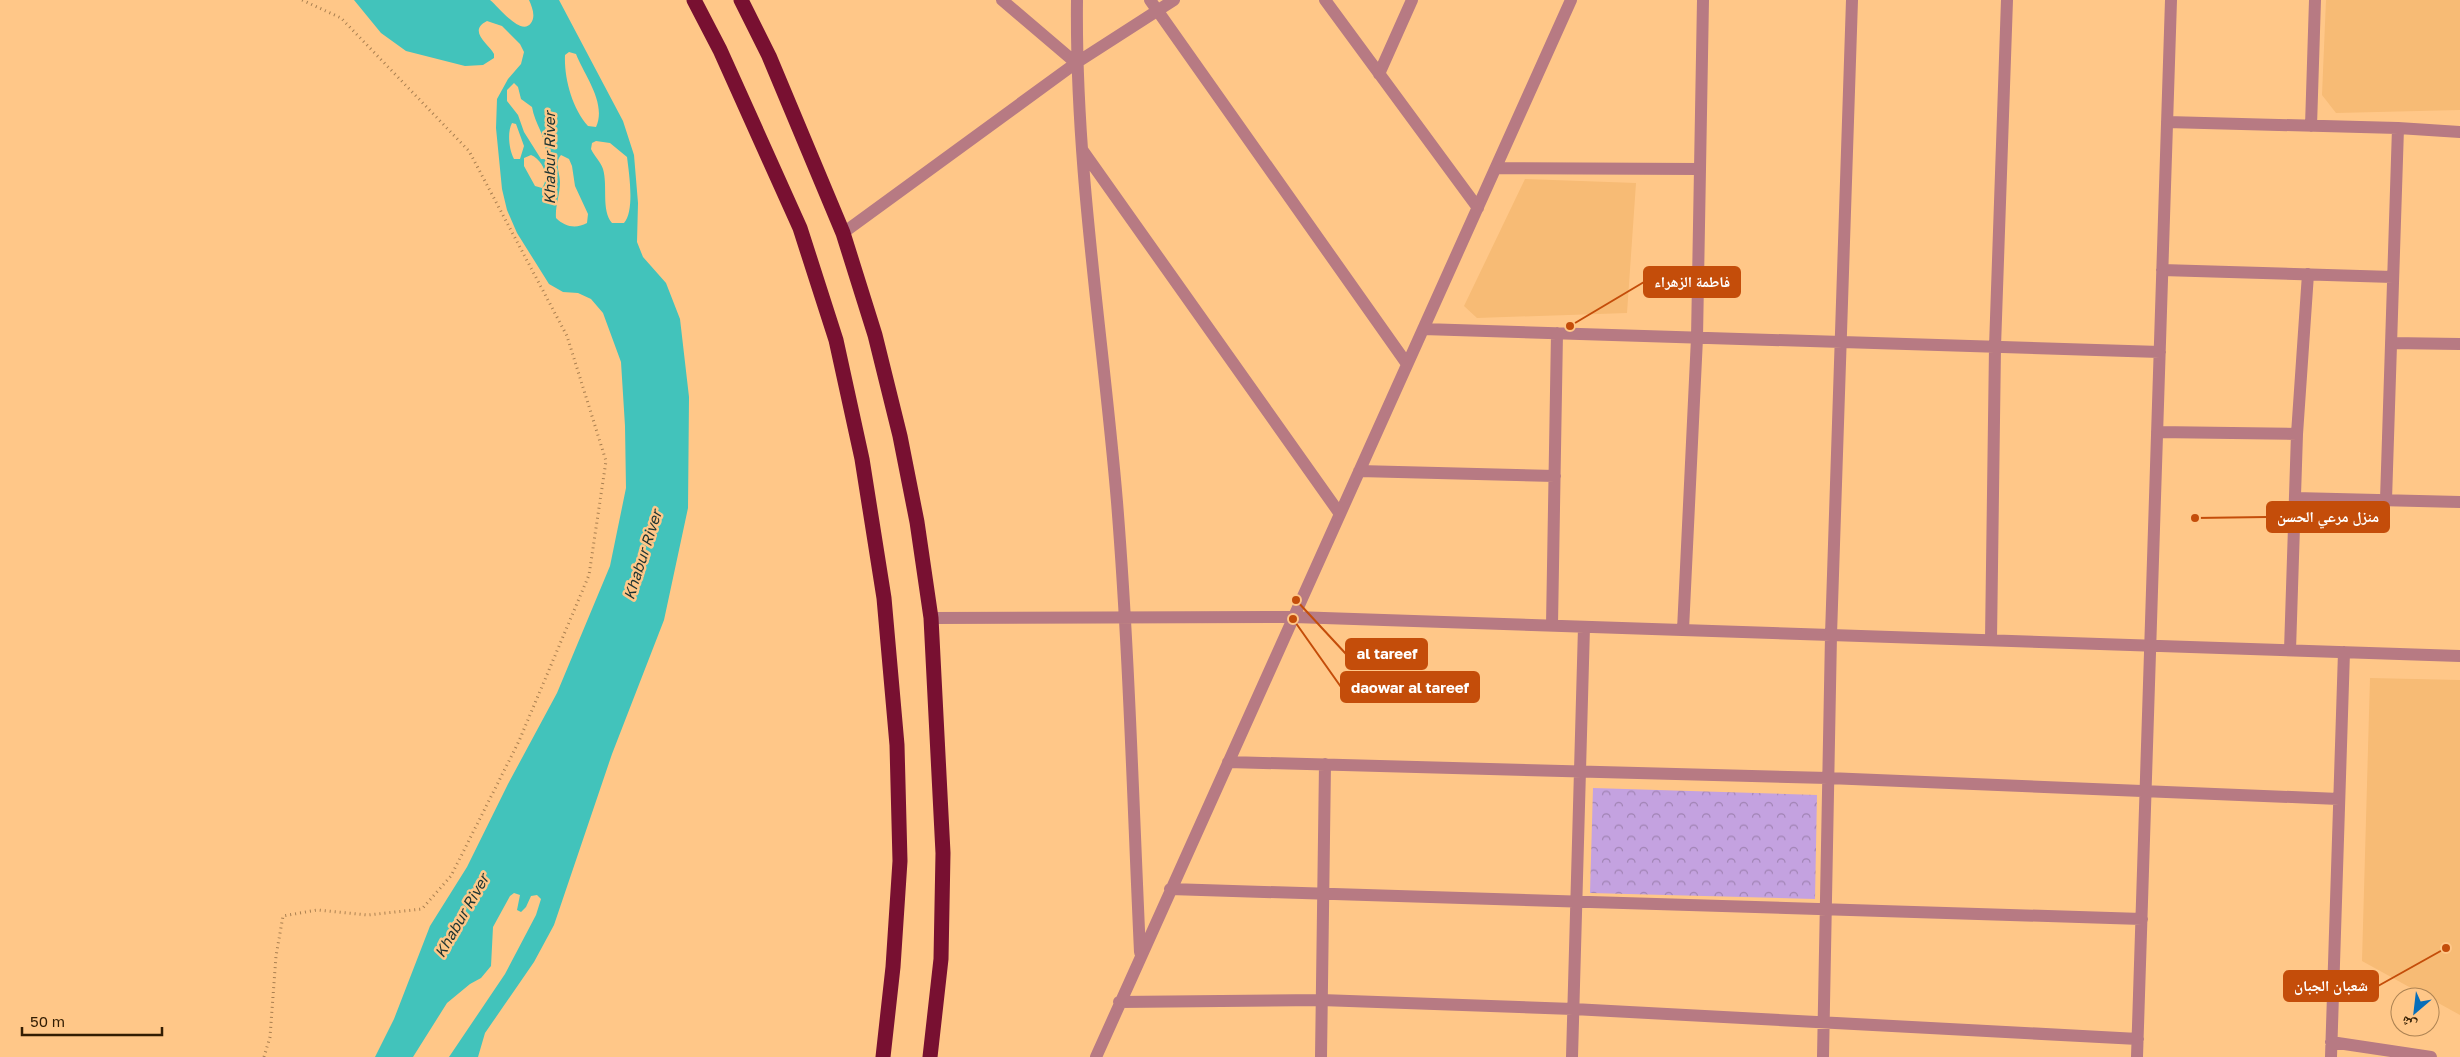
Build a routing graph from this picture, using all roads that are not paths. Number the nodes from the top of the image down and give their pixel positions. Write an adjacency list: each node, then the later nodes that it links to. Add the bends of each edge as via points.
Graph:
1 (694, 0): 76 (highway, via 800,228 836,340 862,459 884,598 897,745 900,860)
2 (741, 0): 25 (highway, via 769,56)
3 (1002, 0): 15 (street)
4 (1077, 0): 15 (street)
5 (1174, 0): 14 (street)
6 (1325, 0): 16 (street)
7 (1412, 0): 16 (street)
8 (1571, 0): 22 (street)
9 (1703, 0): 23 (street)
10 (1852, 0): 33 (street)
11 (2007, 0): 35 (street)
12 (2171, 0): 17 (street)
13 (2315, 0): 18 (street)
14 (1154, 5): 15 (street); 37 (street)
15 (1076, 63): 21 (street); 25 (street)
16 (1379, 74): 24 (street)
17 (2167, 122): 18 (street); 26 (street)
18 (2311, 126): 19 (street)
19 (2398, 128): 20 (street); 28 (street)
20 (2460, 132)
21 (1082, 150): 45 (street); 46 (street, via 1117,502)
22 (1496, 168): 23 (street); 24 (street)
23 (1700, 169): 31 (street)
24 (1478, 208): 29 (street)
25 (842, 233): 48 (highway, via 875,335 900,436)
26 (2162, 270): 27 (street); 36 (street)
27 (2308, 274): 28 (street); 39 (street)
28 (2393, 277): 32 (street)
29 (1423, 329): 30 (street); 37 (street)
30 (1557, 333): 31 (street); 41 (street)
31 (1697, 338): 33 (street); 51 (street)
32 (2391, 342): 34 (street); 43 (street)
33 (1840, 343): 35 (street); 52 (street)
34 (2460, 344)
35 (1995, 347): 36 (street); 53 (street)
36 (2160, 352): 38 (street)
37 (1407, 364): 40 (street)
38 (2157, 432): 39 (street); 54 (street)
39 (2297, 434): 42 (street)
40 (1359, 472): 41 (street); 45 (street)
41 (1555, 476): 49 (street)
42 (2295, 498): 43 (street); 55 (street)
43 (2386, 500): 44 (street)
44 (2460, 502)
45 (1340, 514): 47 (street)
46 (1124, 617): 47 (street); 48 (street); 69 (street)
47 (1294, 617): 49 (street); 58 (street)
48 (932, 618): 77 (highway, via 943,853 941,959)
49 (1552, 625): 50 (street)
50 (1584, 627): 51 (street); 60 (street)
51 (1683, 630): 52 (street)
52 (1831, 635): 53 (street); 61 (street)
53 (1990, 640): 54 (street)
54 (2150, 646): 55 (street); 62 (street)
55 (2290, 650): 56 (street)
56 (2344, 652): 57 (street); 63 (street)
57 (2460, 656)
58 (1228, 762): 59 (street); 64 (street)
59 (1325, 764): 60 (street); 65 (street)
60 (1581, 771): 61 (street); 66 (street)
61 (1828, 778): 62 (street); 67 (street)
62 (2146, 791): 63 (street); 68 (street)
63 (2339, 799): 75 (street)
64 (1170, 889): 65 (street); 69 (street)
65 (1323, 894): 66 (street); 70 (street)
66 (1577, 902): 67 (street); 72 (street)
67 (1826, 909): 68 (street); 73 (street)
68 (2142, 919): 74 (street)
69 (1140, 955): 71 (street)
70 (1321, 1000): 71 (street); 72 (street); 79 (street)
71 (1119, 1002): 78 (street)
72 (1573, 1009): 73 (street); 80 (street)
73 (1824, 1021): 74 (street); 81 (street)
74 (2138, 1039): 82 (street)
75 (2331, 1042): 83 (street); 84 (street)
76 (884, 1057)
77 (930, 1057)
78 (1096, 1057)
79 (1321, 1057)
80 (1572, 1057)
81 (1823, 1057)
82 (2137, 1057)
83 (2330, 1057)
84 (2431, 1057)

